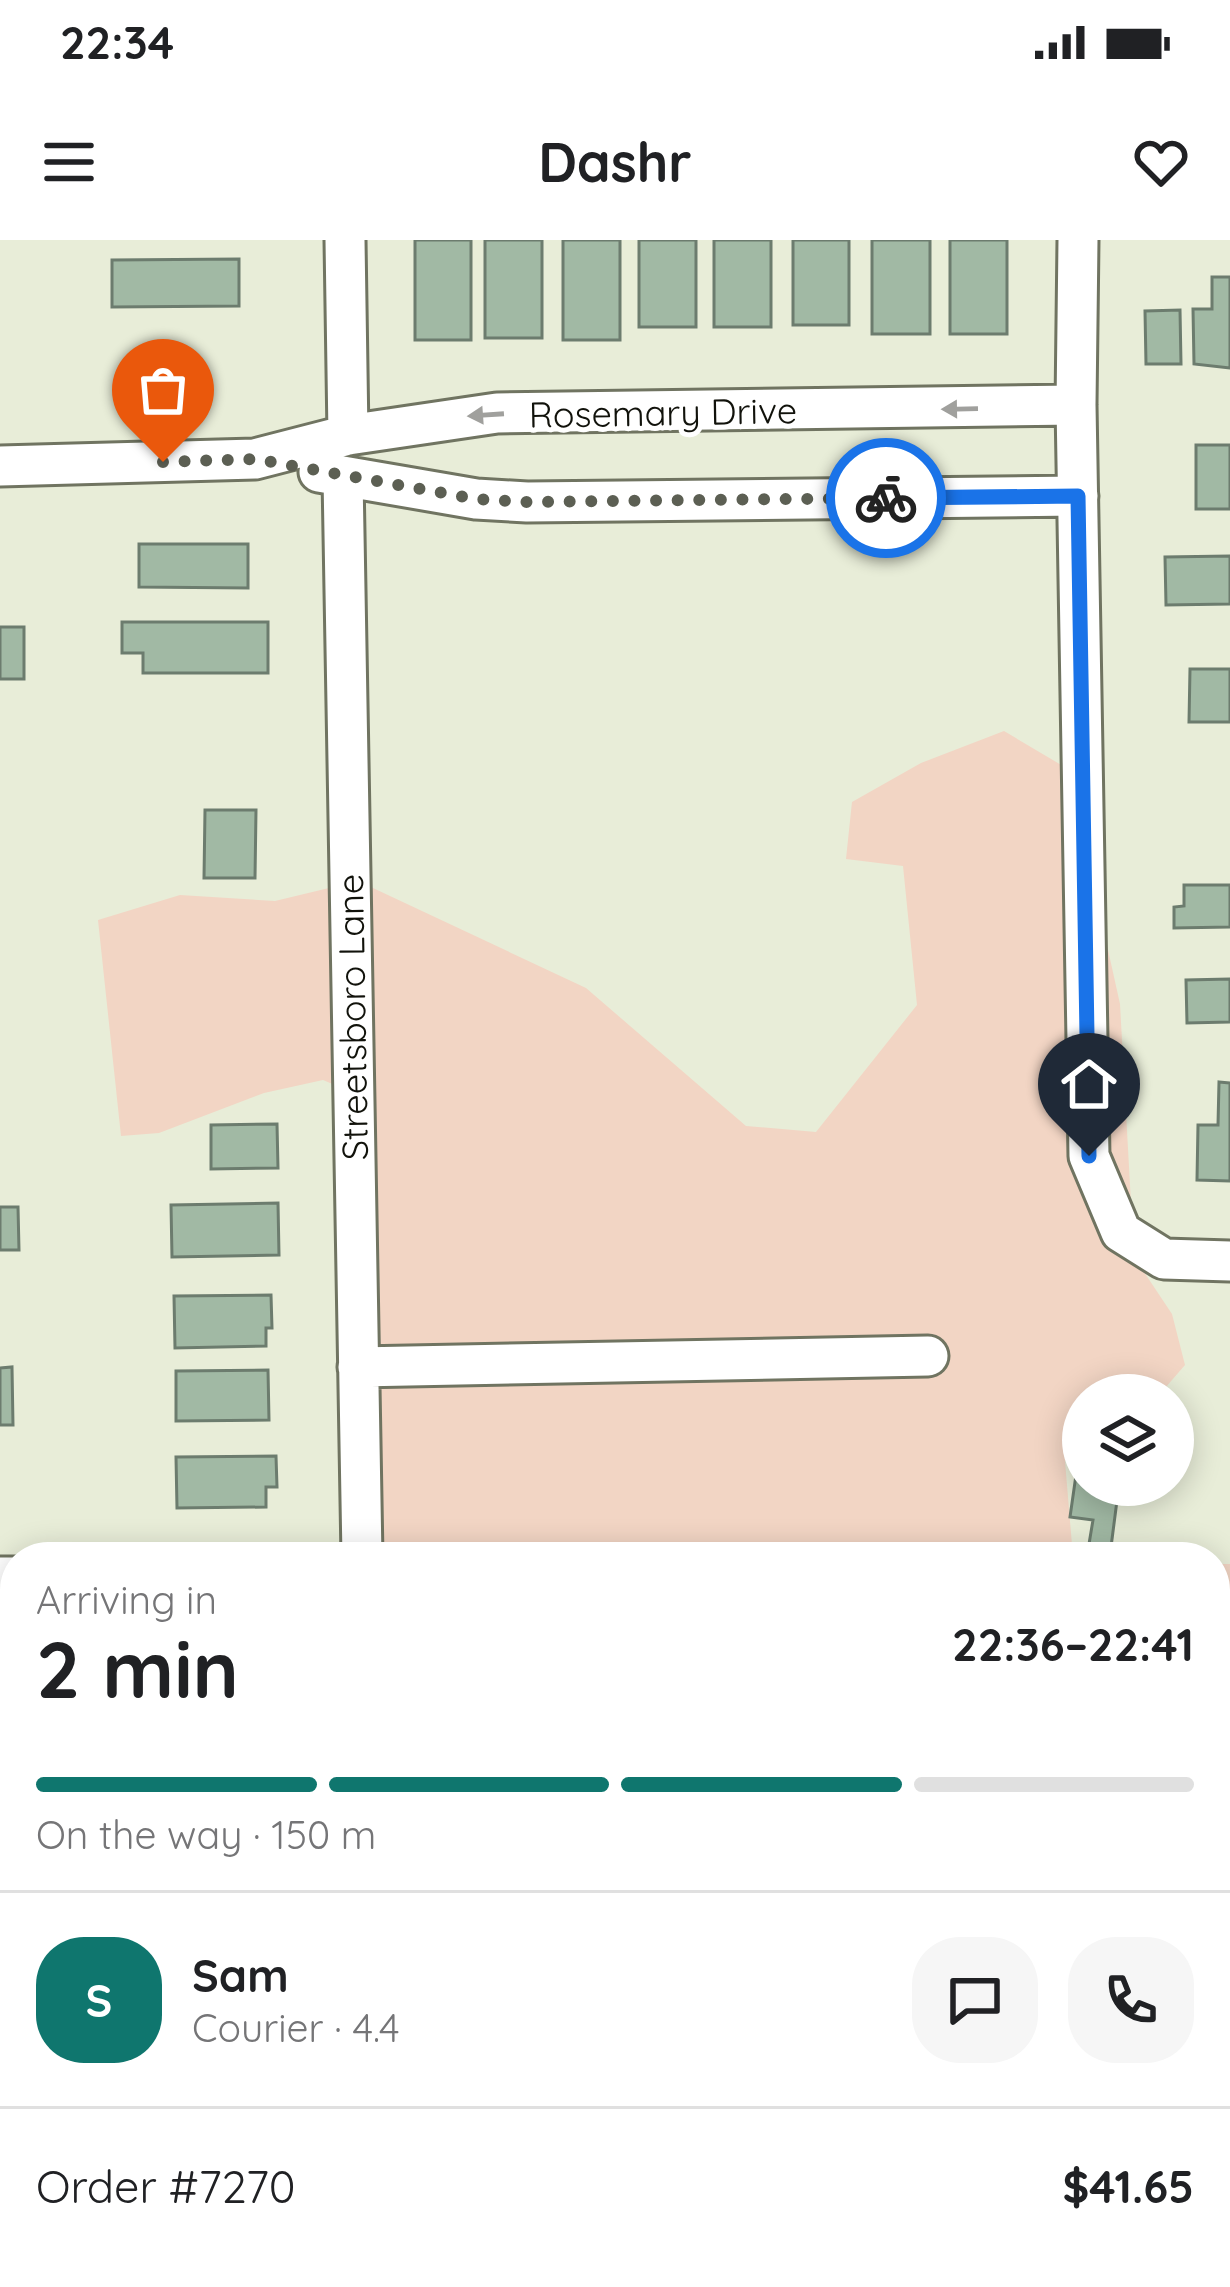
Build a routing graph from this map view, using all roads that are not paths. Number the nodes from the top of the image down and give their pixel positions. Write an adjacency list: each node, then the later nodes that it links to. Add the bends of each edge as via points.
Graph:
1 (345, 240): 4 (street)
2 (1078, 240): 3 (street)
3 (1076, 405): 4 (street, Rosemary Drive, one-way to 4, via 497,413); 8 (street)
4 (348, 435): 5 (street, Rosemary Drive)
5 (255, 459): 6 (street, Rosemary Drive); 7 (street, Rosemary Drive)
6 (0, 466)
7 (344, 477): 8 (street, Rosemary Drive, via 527,502); 11 (street, Streetsboro Lane)
8 (1078, 496): 9 (street, via 1089,1156 1121,1232 1164,1259)
9 (1230, 1261)
10 (928, 1356): 11 (street)
11 (358, 1367): 12 (street, Streetsboro Lane)
12 (362, 1542)

